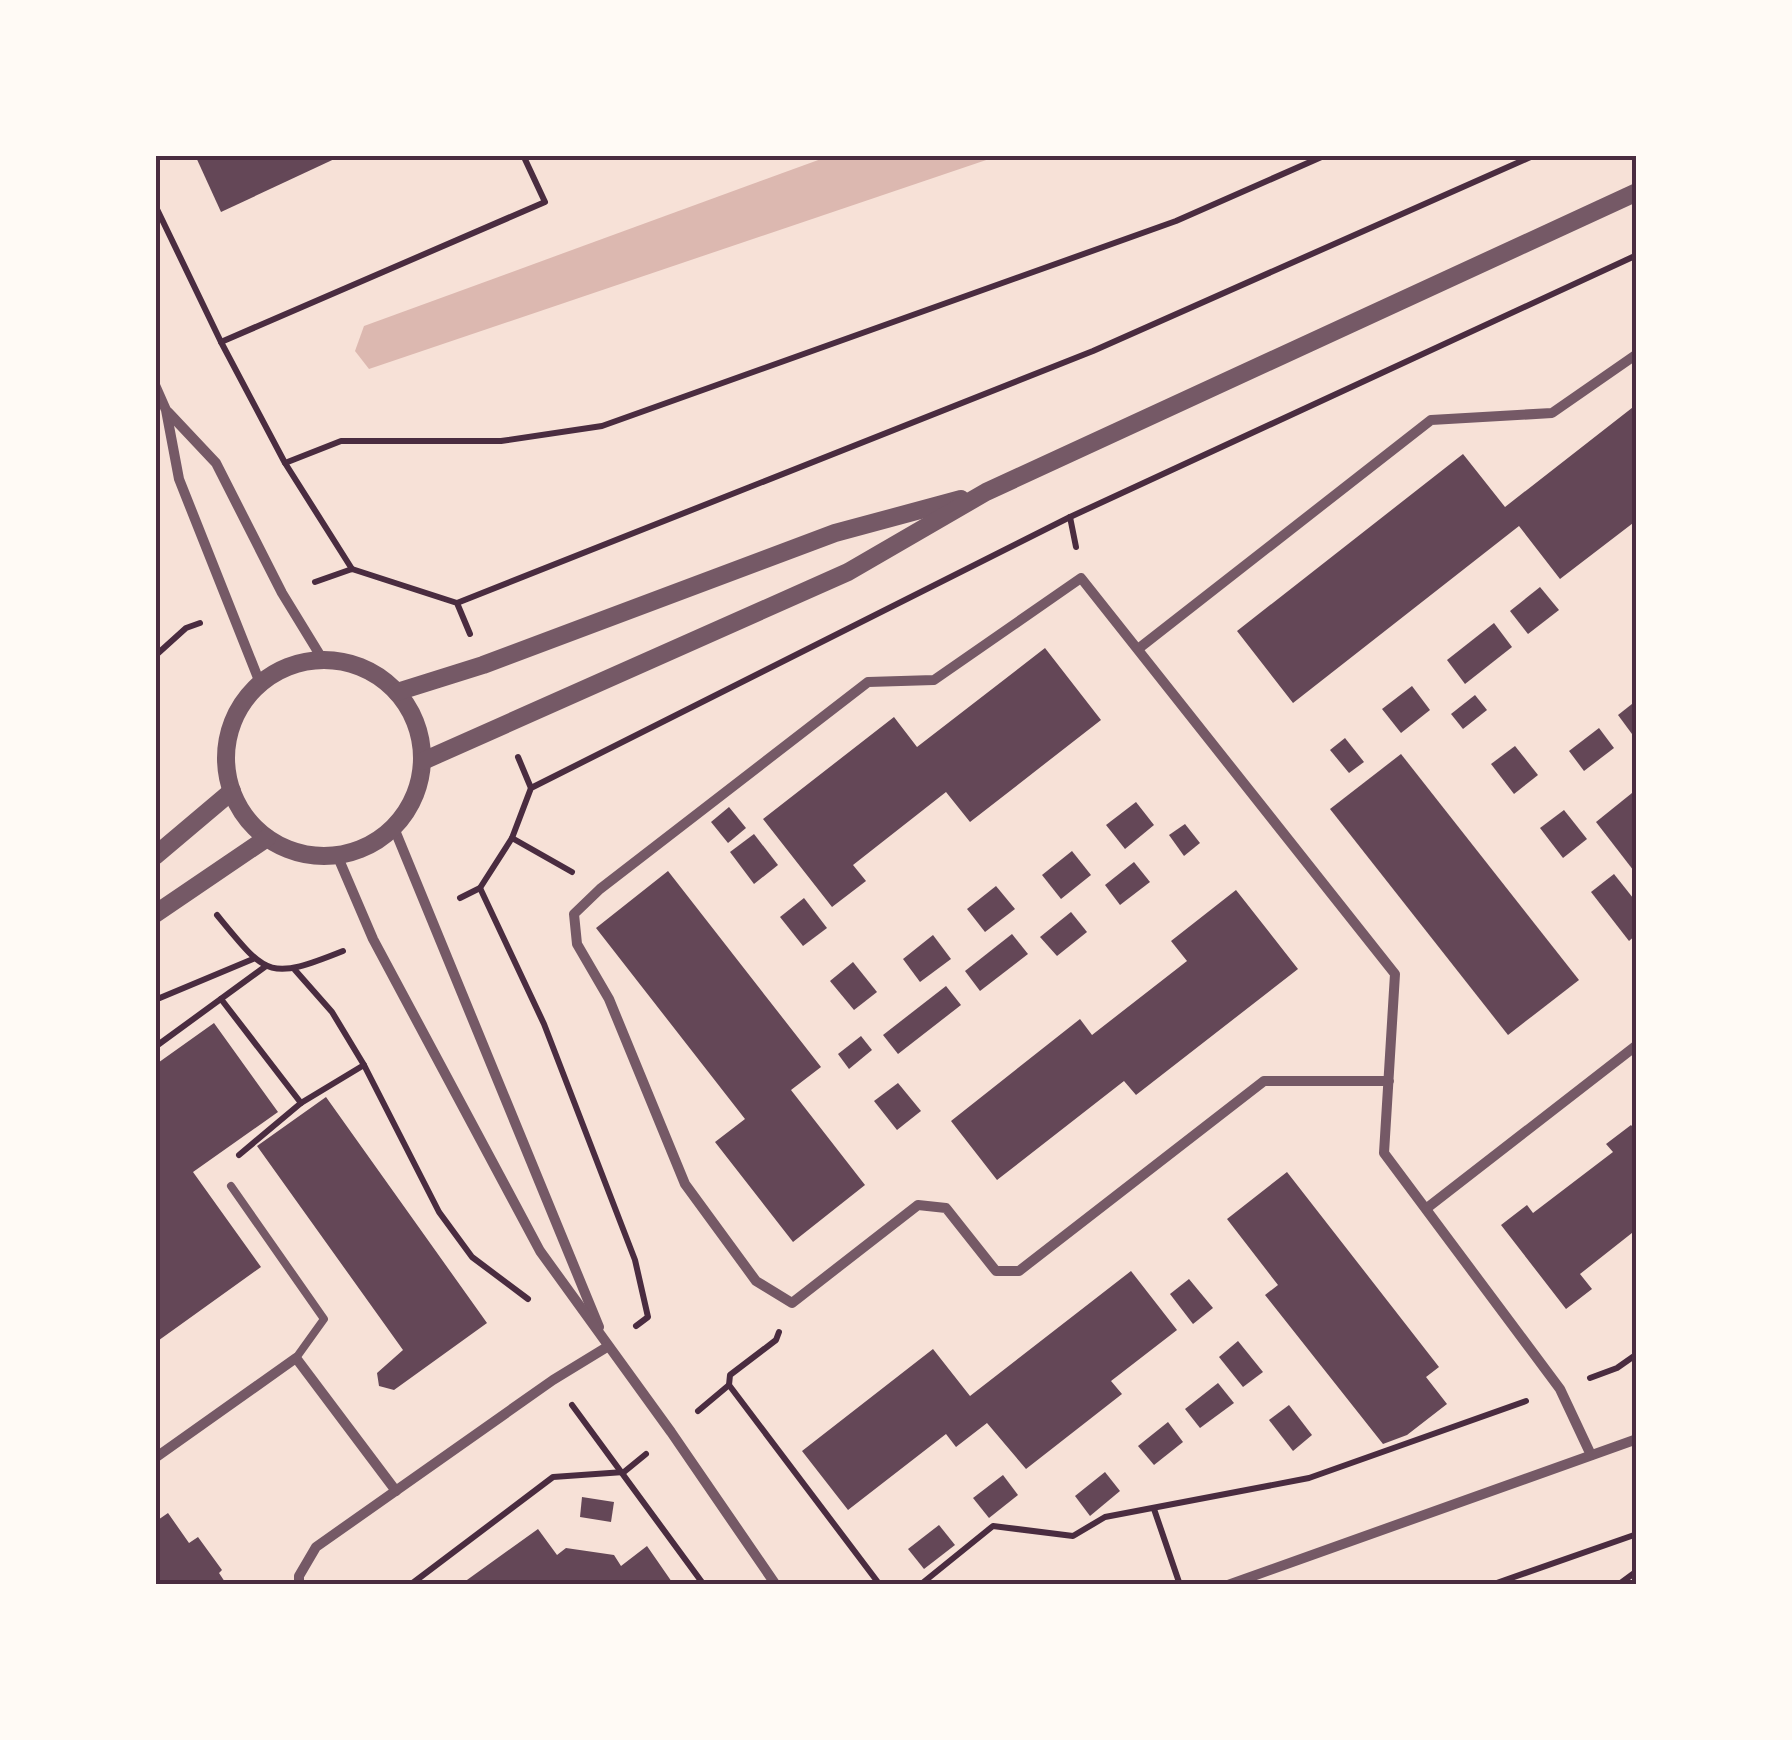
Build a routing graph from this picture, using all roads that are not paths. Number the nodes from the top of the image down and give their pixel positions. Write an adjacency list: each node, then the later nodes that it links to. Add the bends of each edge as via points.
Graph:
1 (1637, 192): 5 (street)
2 (1637, 354): 6 (street, via 1552,414 1431,420)
3 (155, 385): 4 (street)
4 (166, 410): 7 (street, via 216,463); 8 (street, via 179,480)
5 (986, 492): 9 (street, via 835,533); 10 (street, via 848,572)
6 (1138, 650): 18 (street, via 1395,974); 18 (street, via 1081,578 934,680 868,682 574,914 576,944 609,1000 684,1184 756,1281 792,1303 918,1205 946,1208 996,1272 1020,1271 1264,1081)
7 (323, 660): 8 (street, via 300,663); 9 (street, via 363,667)
8 (260, 684): 11 (street, via 236,714 230,734)
9 (397, 692): 10 (street, via 412,712)
10 (423, 761): 12 (street, via 419,786)
11 (232, 791): 13 (street); 15 (street)
12 (394, 828): 14 (street); 21 (street)
13 (267, 838): 14 (street, via 312,856); 16 (street)
14 (337, 855): 21 (street, via 373,939 508,1197)
15 (155, 856)
16 (155, 914)
17 (1637, 1045): 20 (street)
18 (1388, 1081): 20 (street, via 1384,1154)
19 (232, 1186): 22 (lane, via 324,1319)
20 (1427, 1208): 24 (street, via 1560,1390)
21 (607, 1347): 26 (street); 28 (street)
22 (296, 1358): 25 (street); 26 (street)
23 (1637, 1439): 24 (street)
24 (1591, 1455): 29 (street)
25 (155, 1458)
26 (396, 1490): 27 (street, via 316,1547)
27 (298, 1585)
28 (776, 1585)
29 (1228, 1585)

